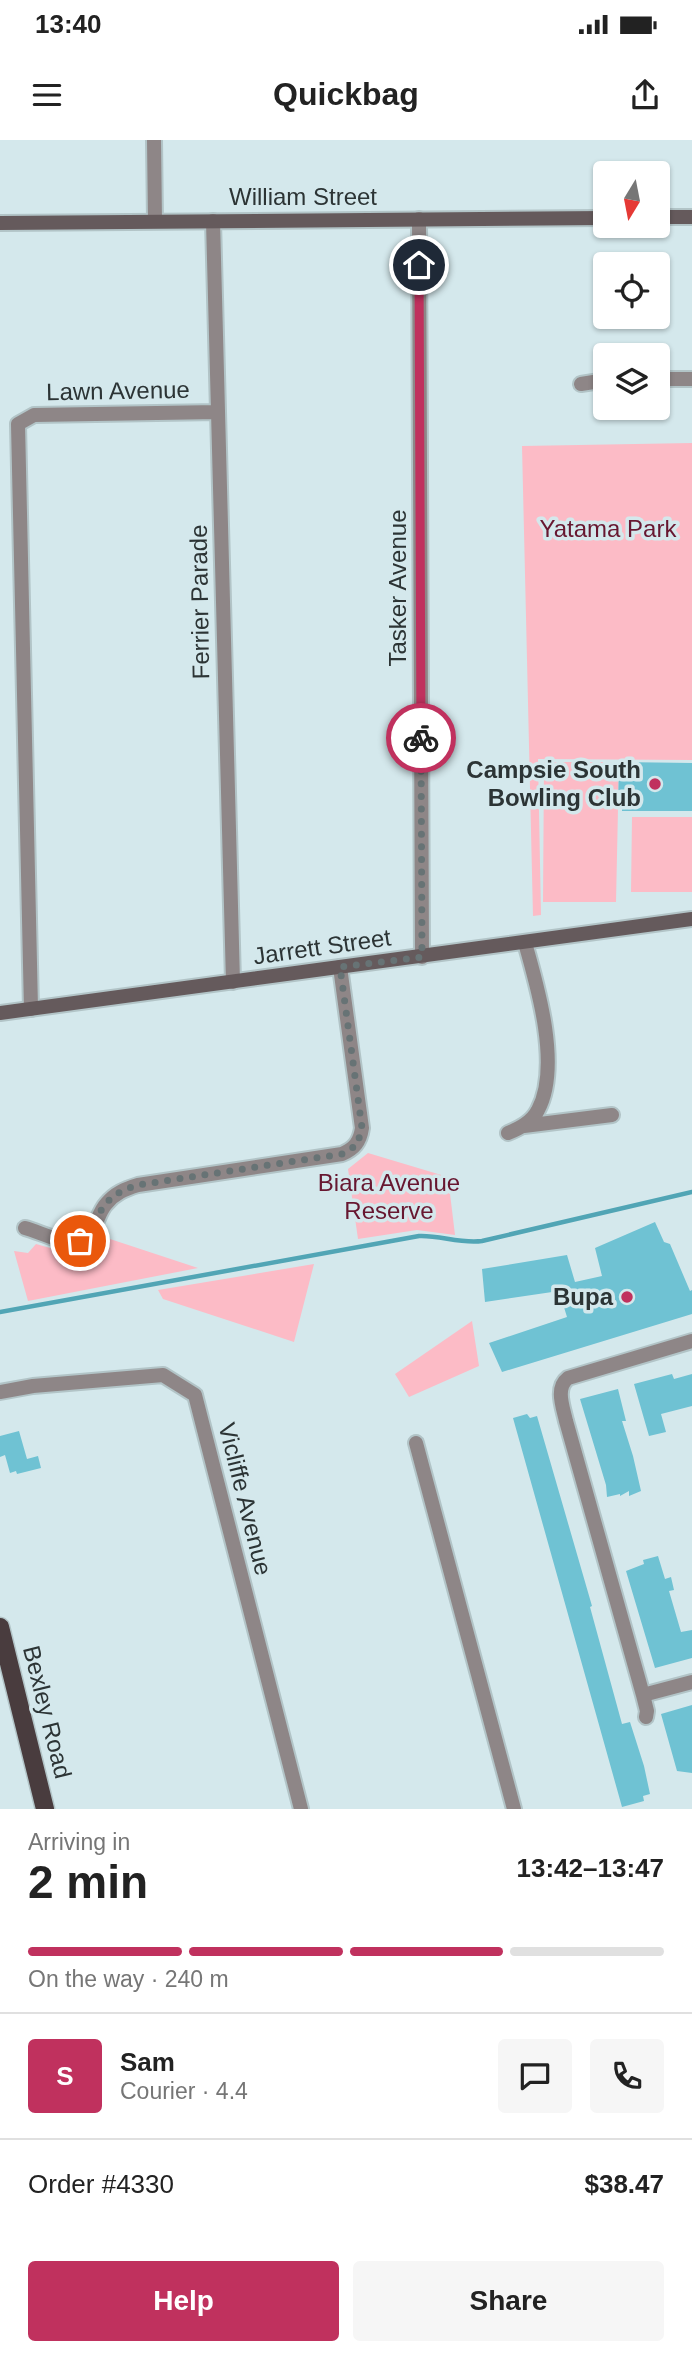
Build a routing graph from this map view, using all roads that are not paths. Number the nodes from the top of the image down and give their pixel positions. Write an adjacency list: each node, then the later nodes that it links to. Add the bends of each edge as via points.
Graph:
1 (155, 140): 6 (street)
2 (692, 217): 4 (street)
3 (593, 218): 5 (street, William Street)
4 (670, 218)
5 (419, 219): 7 (street, William Street); 16 (street, Tasker Avenue)
6 (155, 221): 7 (street, William Street); 8 (street, William Street)
7 (213, 221): 13 (street, Ferrier Parade)
8 (0, 223)
9 (670, 379): 10 (street)
10 (692, 379)
11 (593, 382): 12 (street)
12 (581, 384)
13 (218, 412): 18 (street, Ferrier Parade); 19 (street, Lawn Avenue, via 34,415 18,425)
14 (692, 919): 15 (street, Jarrett Street)
15 (525, 943): 16 (street, Jarrett Street); 22 (street, via 538,986 548,1054 544,1093 537,1112)
16 (422, 957): 17 (street, Jarrett Street)
17 (340, 967): 18 (street, Jarrett Street); 24 (street, via 362,1128 350,1151 119,1191 104,1205 89,1236 80,1241)
18 (233, 982): 19 (street, Jarrett Street)
19 (31, 1009): 20 (street, Jarrett Street)
20 (0, 1013)
21 (612, 1115): 22 (street)
22 (524, 1126): 23 (street)
23 (508, 1133)
24 (25, 1228)
25 (692, 1341): 31 (street, via 568,1378 560,1388)
26 (0, 1392): 34 (street, Vicliffe Avenue, via 163,1375 195,1395)
27 (416, 1443): 35 (street)
28 (0, 1627): 29 (main road, Bexley Road)
29 (5, 1669): 33 (main road, Bexley Road)
30 (692, 1682): 31 (street)
31 (643, 1695): 32 (street)
32 (646, 1717)
33 (45, 1809)
34 (301, 1809)
35 (514, 1809)

